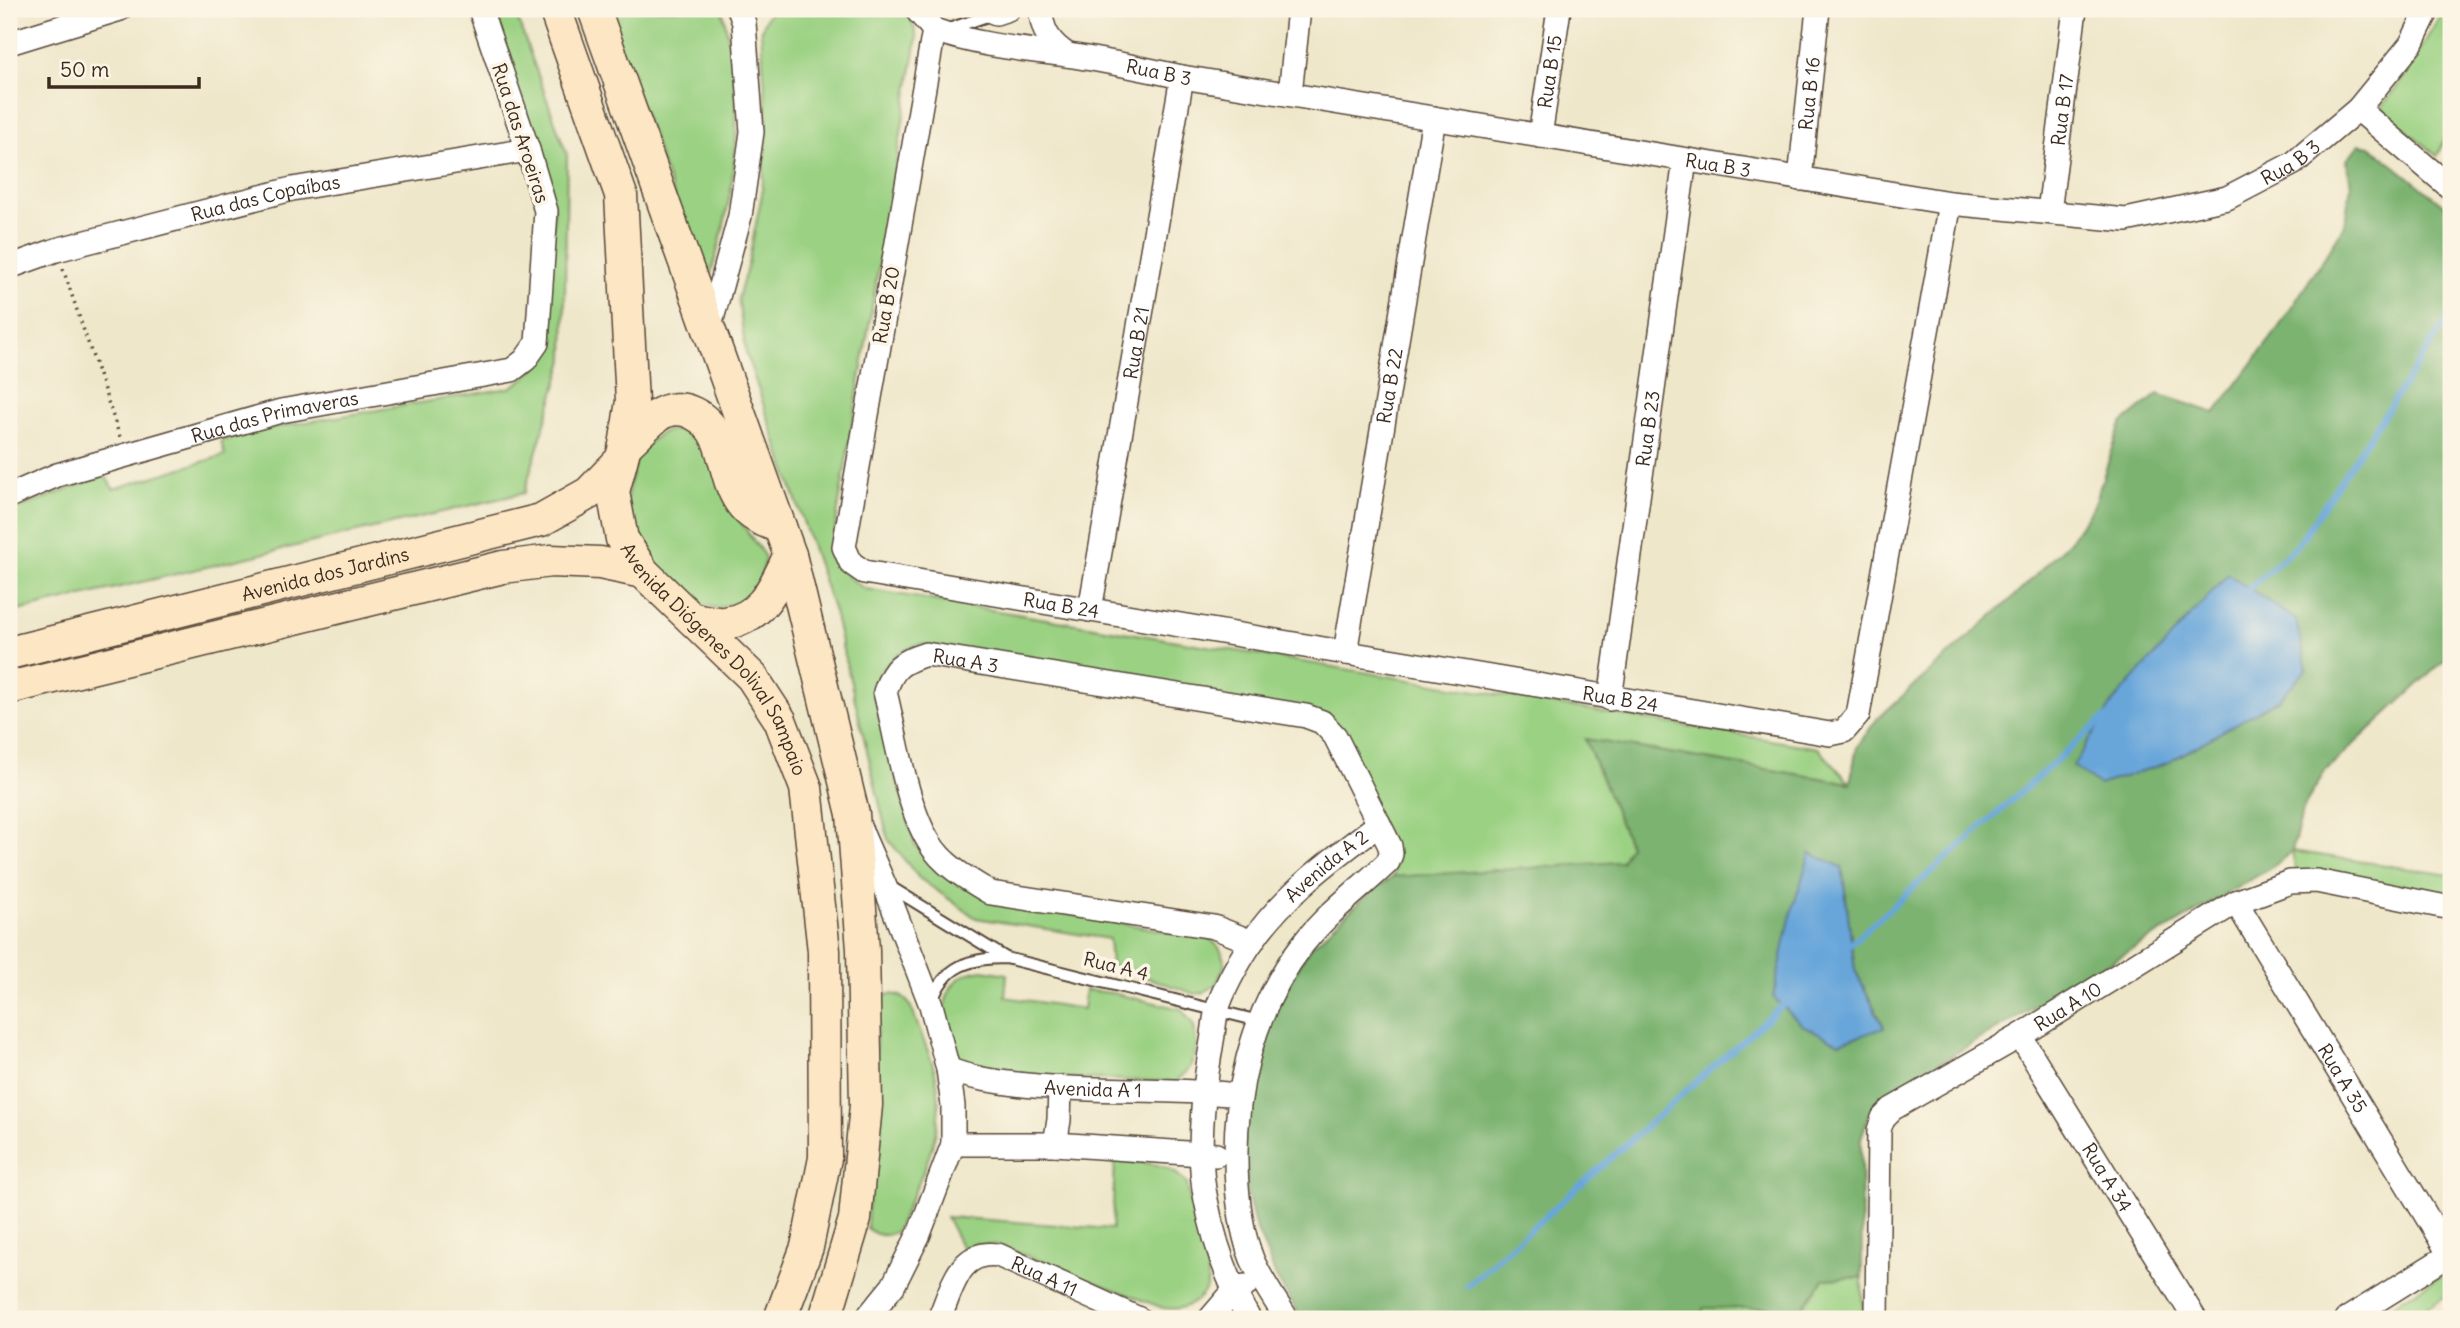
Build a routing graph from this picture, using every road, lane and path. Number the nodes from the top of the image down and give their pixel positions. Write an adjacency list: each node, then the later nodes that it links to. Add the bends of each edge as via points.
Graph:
1 (120, 9): 16 (street)
2 (480, 9): 23 (street, Rua das Aroeiras)
3 (555, 9): 33 (street, Avenida Diógenes Dolival Sampaio, via 621,195 632,401)
4 (594, 9): 31 (street)
5 (817, 9): 14 (path)
6 (1041, 9): 17 (street, via 1048,37)
7 (1299, 9): 19 (street)
8 (1559, 9): 22 (street, Rua B 15)
9 (1818, 9): 25 (street, Rua B 16)
10 (2075, 9): 28 (street, Rua B 17)
11 (2428, 9): 20 (street, Rua B 3, via 2411,44)
12 (997, 10): 15 (lane, via 965,25)
13 (745, 14): 31 (street, via 752,132 740,216)
14 (821, 17)
15 (928, 18): 17 (street, Rua B 3, via 955,37); 38 (street, Rua B 20, via 844,547 851,563)
16 (9, 43)
17 (1068, 55): 18 (street, Rua B 3)
18 (1182, 76): 19 (street, Rua B 3); 39 (street, Rua B 21)
19 (1290, 94): 21 (street, Rua B 3)
20 (2358, 109): 26 (street); 28 (street, Rua B 3, via 2294,163 2227,198 2126,220)
21 (1434, 118): 22 (street, Rua B 3); 42 (street, Rua B 22)
22 (1540, 136): 24 (street, Rua B 3)
23 (528, 150): 29 (street, Rua das Copaíbas, via 292,189); 32 (street, Rua das Aroeiras, via 546,211)
24 (1685, 160): 25 (street, Rua B 3); 44 (street, Rua B 23)
25 (1800, 179): 27 (street, Rua B 3)
26 (2451, 188)
27 (1950, 203): 28 (street, Rua B 3); 44 (street, Rua B 24, via 1858,715 1844,730 1830,734)
28 (2049, 212)
29 (56, 250): 30 (street, Rua das Copaíbas); 34 (path)
30 (9, 267)
31 (709, 330): 36 (street)
32 (537, 343): 34 (street, Rua das Primaveras, via 512,370 281,411)
33 (624, 452): 36 (street, Avenida dos Jardins, via 660,414 678,410 697,413 718,440 739,500); 37 (street, Avenida Diógenes Dolival Sampaio, via 613,492 622,539); 41 (street, Avenida dos Jardins, via 589,493 541,520)
34 (126, 455): 35 (street, Rua das Primaveras, via 57,475)
35 (9, 496)
36 (785, 541): 40 (street, via 768,599 748,615 725,623); 45 (street)
37 (643, 572): 40 (street, Avenida Diógenes Dolival Sampaio); 43 (street, Avenida dos Jardins, via 600,563 551,561 503,567)
38 (864, 572): 39 (street, Rua B 24)
39 (1090, 610): 42 (street, Rua B 24)
40 (692, 619): 67 (street, Avenida Diógenes Dolival Sampaio, via 752,677 780,720 806,788 824,951 825,1158 807,1247)
41 (9, 653)
42 (1345, 653): 44 (street, Rua B 24)
43 (9, 688)
44 (1610, 699)
45 (853, 814): 47 (street); 68 (street, via 863,950 866,1105 855,1219)
46 (1379, 824): 50 (street, Avenida A 2, via 1318,871); 50 (street, Rua A 3, via 1335,736 1322,722 1306,716 926,654 906,660 891,674 886,692 913,807 929,844 958,874 991,893 1214,927); 54 (street, Avenida A 2, via 1390,846 1388,862 1334,909 1303,944)
47 (884, 884): 51 (lane, Rua A 4); 52 (street)
48 (2236, 902): 49 (street, Rua A 10, via 2290,881 2316,881); 55 (street, Rua A 10); 64 (street, Rua A 35)
49 (2451, 908)
50 (1252, 942): 53 (street, Avenida A 2)
51 (1006, 958): 52 (lane, Rua A 4, via 966,962 939,985); 53 (lane, Rua A 4)
52 (931, 1005): 56 (street)
53 (1217, 1010): 54 (lane, Rua A 4); 58 (street, Avenida A 2)
54 (1259, 1021): 59 (street, Avenida A 2)
55 (2020, 1036): 75 (street, Rua A 10, via 1883,1118 1879,1130); 76 (street, Rua A 34)
56 (948, 1069): 57 (street, Avenida A 1, via 970,1078); 60 (street)
57 (1060, 1089): 58 (street, Avenida A 1); 61 (street)
58 (1205, 1091): 59 (street, Avenida A 1); 62 (street, Avenida A 2)
59 (1239, 1095): 63 (street, Avenida A 2)
60 (954, 1144): 61 (street); 69 (street, via 893,1286)
61 (1055, 1144): 62 (street)
62 (1202, 1154): 63 (street); 66 (street, Avenida A 2, via 1205,1197)
63 (1235, 1156): 65 (street, Avenida A 2, via 1239,1210)
64 (2450, 1255): 77 (street)
65 (1261, 1278): 66 (street); 74 (street, Avenida A 2)
66 (1234, 1292): 72 (street); 73 (street, Avenida A 2)
67 (780, 1319)
68 (825, 1319)
69 (866, 1319)
70 (939, 1319): 71 (street, Rua A 11, via 962,1267 986,1254 998,1255)
71 (1139, 1319)
72 (1210, 1319)
73 (1249, 1319)
74 (1287, 1319)
75 (1877, 1319)
76 (2195, 1319)
77 (2347, 1319)

